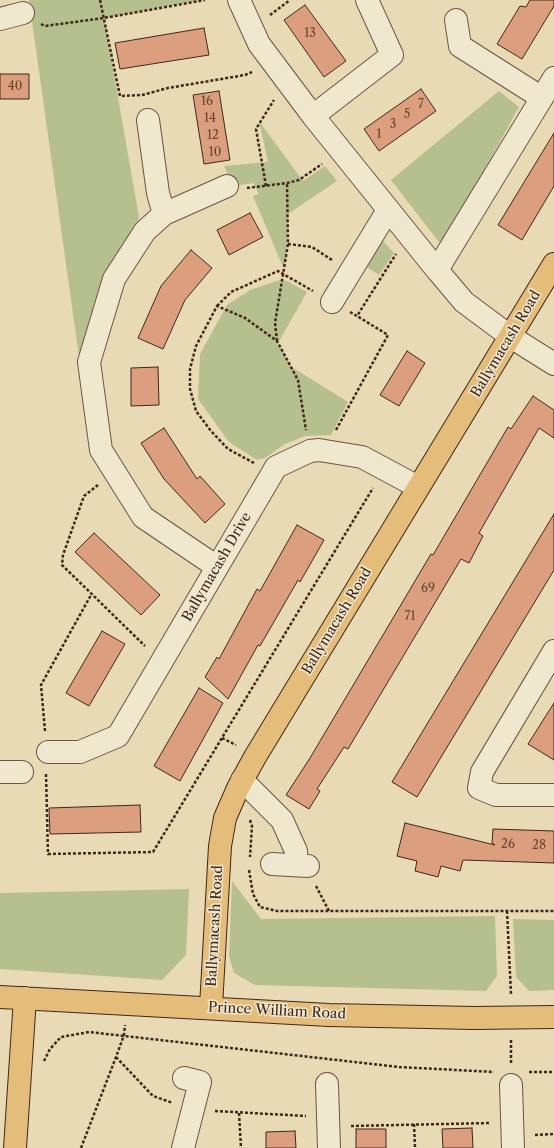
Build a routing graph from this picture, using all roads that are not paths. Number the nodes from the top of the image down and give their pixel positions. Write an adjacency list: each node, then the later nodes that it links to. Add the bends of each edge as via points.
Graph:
1 (239, 0): 8 (street, via 259,44)
2 (367, 0): 8 (street, via 392,55)
3 (23, 13): 4 (street)
4 (0, 19)
5 (456, 20): 7 (street, via 460,46)
6 (554, 78): 7 (street)
7 (542, 98): 14 (street)
8 (313, 116): 11 (street)
9 (148, 120): 12 (street, via 158,193)
10 (227, 186): 12 (street)
11 (388, 210): 14 (street); 15 (street)
12 (164, 214): 19 (street, via 145,231 114,279 89,362 101,450 143,517)
13 (554, 264): 16 (main road, Ballymacash Road)
14 (437, 270): 16 (street, via 464,302)
15 (332, 302)
16 (511, 337): 17 (street); 18 (main road, Ballymacash Road)
17 (554, 364)
18 (418, 487): 19 (street, Ballymacash Drive, via 362,457 319,450 310,451 276,467); 24 (main road, Ballymacash Road)
19 (217, 567): 21 (street, Ballymacash Drive, via 118,736 80,752)
20 (554, 650): 25 (street, via 482,772 479,788 496,795)
21 (48, 752)
22 (0, 772): 23 (street)
23 (22, 772)
24 (240, 784): 26 (street, via 282,820 303,865); 29 (main road, Ballymacash Road, via 225,818 220,846)
25 (554, 795)
26 (272, 864)
27 (0, 997): 28 (main road, Prince William Road)
28 (24, 998): 29 (main road, Prince William Road); 34 (main road)
29 (211, 1007): 30 (main road, Prince William Road, via 329,1015)
30 (554, 1017)
31 (512, 1076): 37 (street)
32 (184, 1078): 35 (street, via 200,1082)
33 (327, 1084): 36 (street)
34 (15, 1148)
35 (183, 1148)
36 (329, 1148)
37 (513, 1148)

